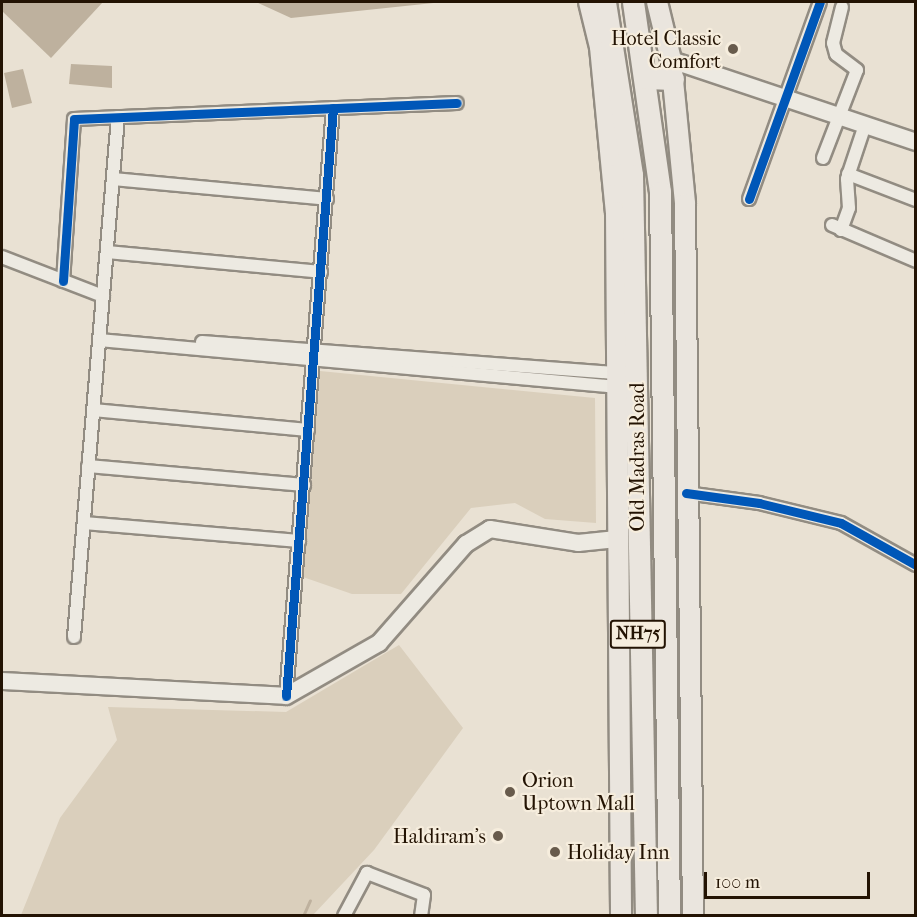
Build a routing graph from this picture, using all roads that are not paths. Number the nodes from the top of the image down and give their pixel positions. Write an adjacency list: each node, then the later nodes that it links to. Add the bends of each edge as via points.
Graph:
1 (589, 2): 18 (main road)
2 (605, 2): 18 (highway, Old Madras Road / NH75)
3 (633, 2): 8 (highway, Old Madras Road / NH75)
4 (657, 2): 7 (main road)
5 (820, 2): 9 (street)
6 (842, 7): 13 (street, via 833,43 836,54 857,70)
7 (672, 69): 8 (highway); 9 (main road); 36 (main road, via 687,254)
8 (646, 78): 48 (highway, Old Madras Road / NH75, via 660,192)
9 (786, 98): 13 (main road); 21 (street)
10 (458, 103): 11 (street)
11 (333, 108): 12 (street); 20 (street)
12 (118, 117): 19 (street); 27 (street, via 74,119)
13 (841, 117): 14 (main road); 16 (street)
14 (865, 125): 15 (main road); 17 (street)
15 (915, 142)
16 (823, 159)
17 (848, 174): 22 (street); 25 (street, via 849,208 837,228)
18 (623, 175): 31 (main road); 47 (highway, Old Madras Road / NH75)
19 (113, 179): 20 (street); 23 (street)
20 (327, 199): 26 (street)
21 (748, 199)
22 (915, 200)
23 (106, 252): 26 (street); 28 (street)
24 (2, 257): 27 (street)
25 (915, 261)
26 (321, 272): 30 (street)
27 (63, 280): 28 (street)
28 (103, 296): 29 (street)
29 (99, 337): 30 (street); 32 (street)
30 (314, 358): 31 (street); 33 (street)
31 (617, 380): 38 (main road)
32 (93, 410): 33 (street); 34 (street)
33 (308, 430): 35 (street)
34 (88, 466): 35 (street); 37 (street)
35 (304, 485): 39 (street)
36 (687, 493): 40 (street, via 759,503 841,523); 49 (main road)
37 (84, 523): 39 (street); 41 (street)
38 (617, 539): 43 (main road, via 578,543 490,529 466,544 379,643); 46 (main road)
39 (299, 541): 43 (street)
40 (915, 565)
41 (74, 637)
42 (2, 681): 43 (main road)
43 (286, 696)
44 (344, 915): 45 (street, via 367,873 424,895)
45 (421, 915)
46 (621, 915)
47 (646, 915)
48 (669, 915)
49 (693, 915)

